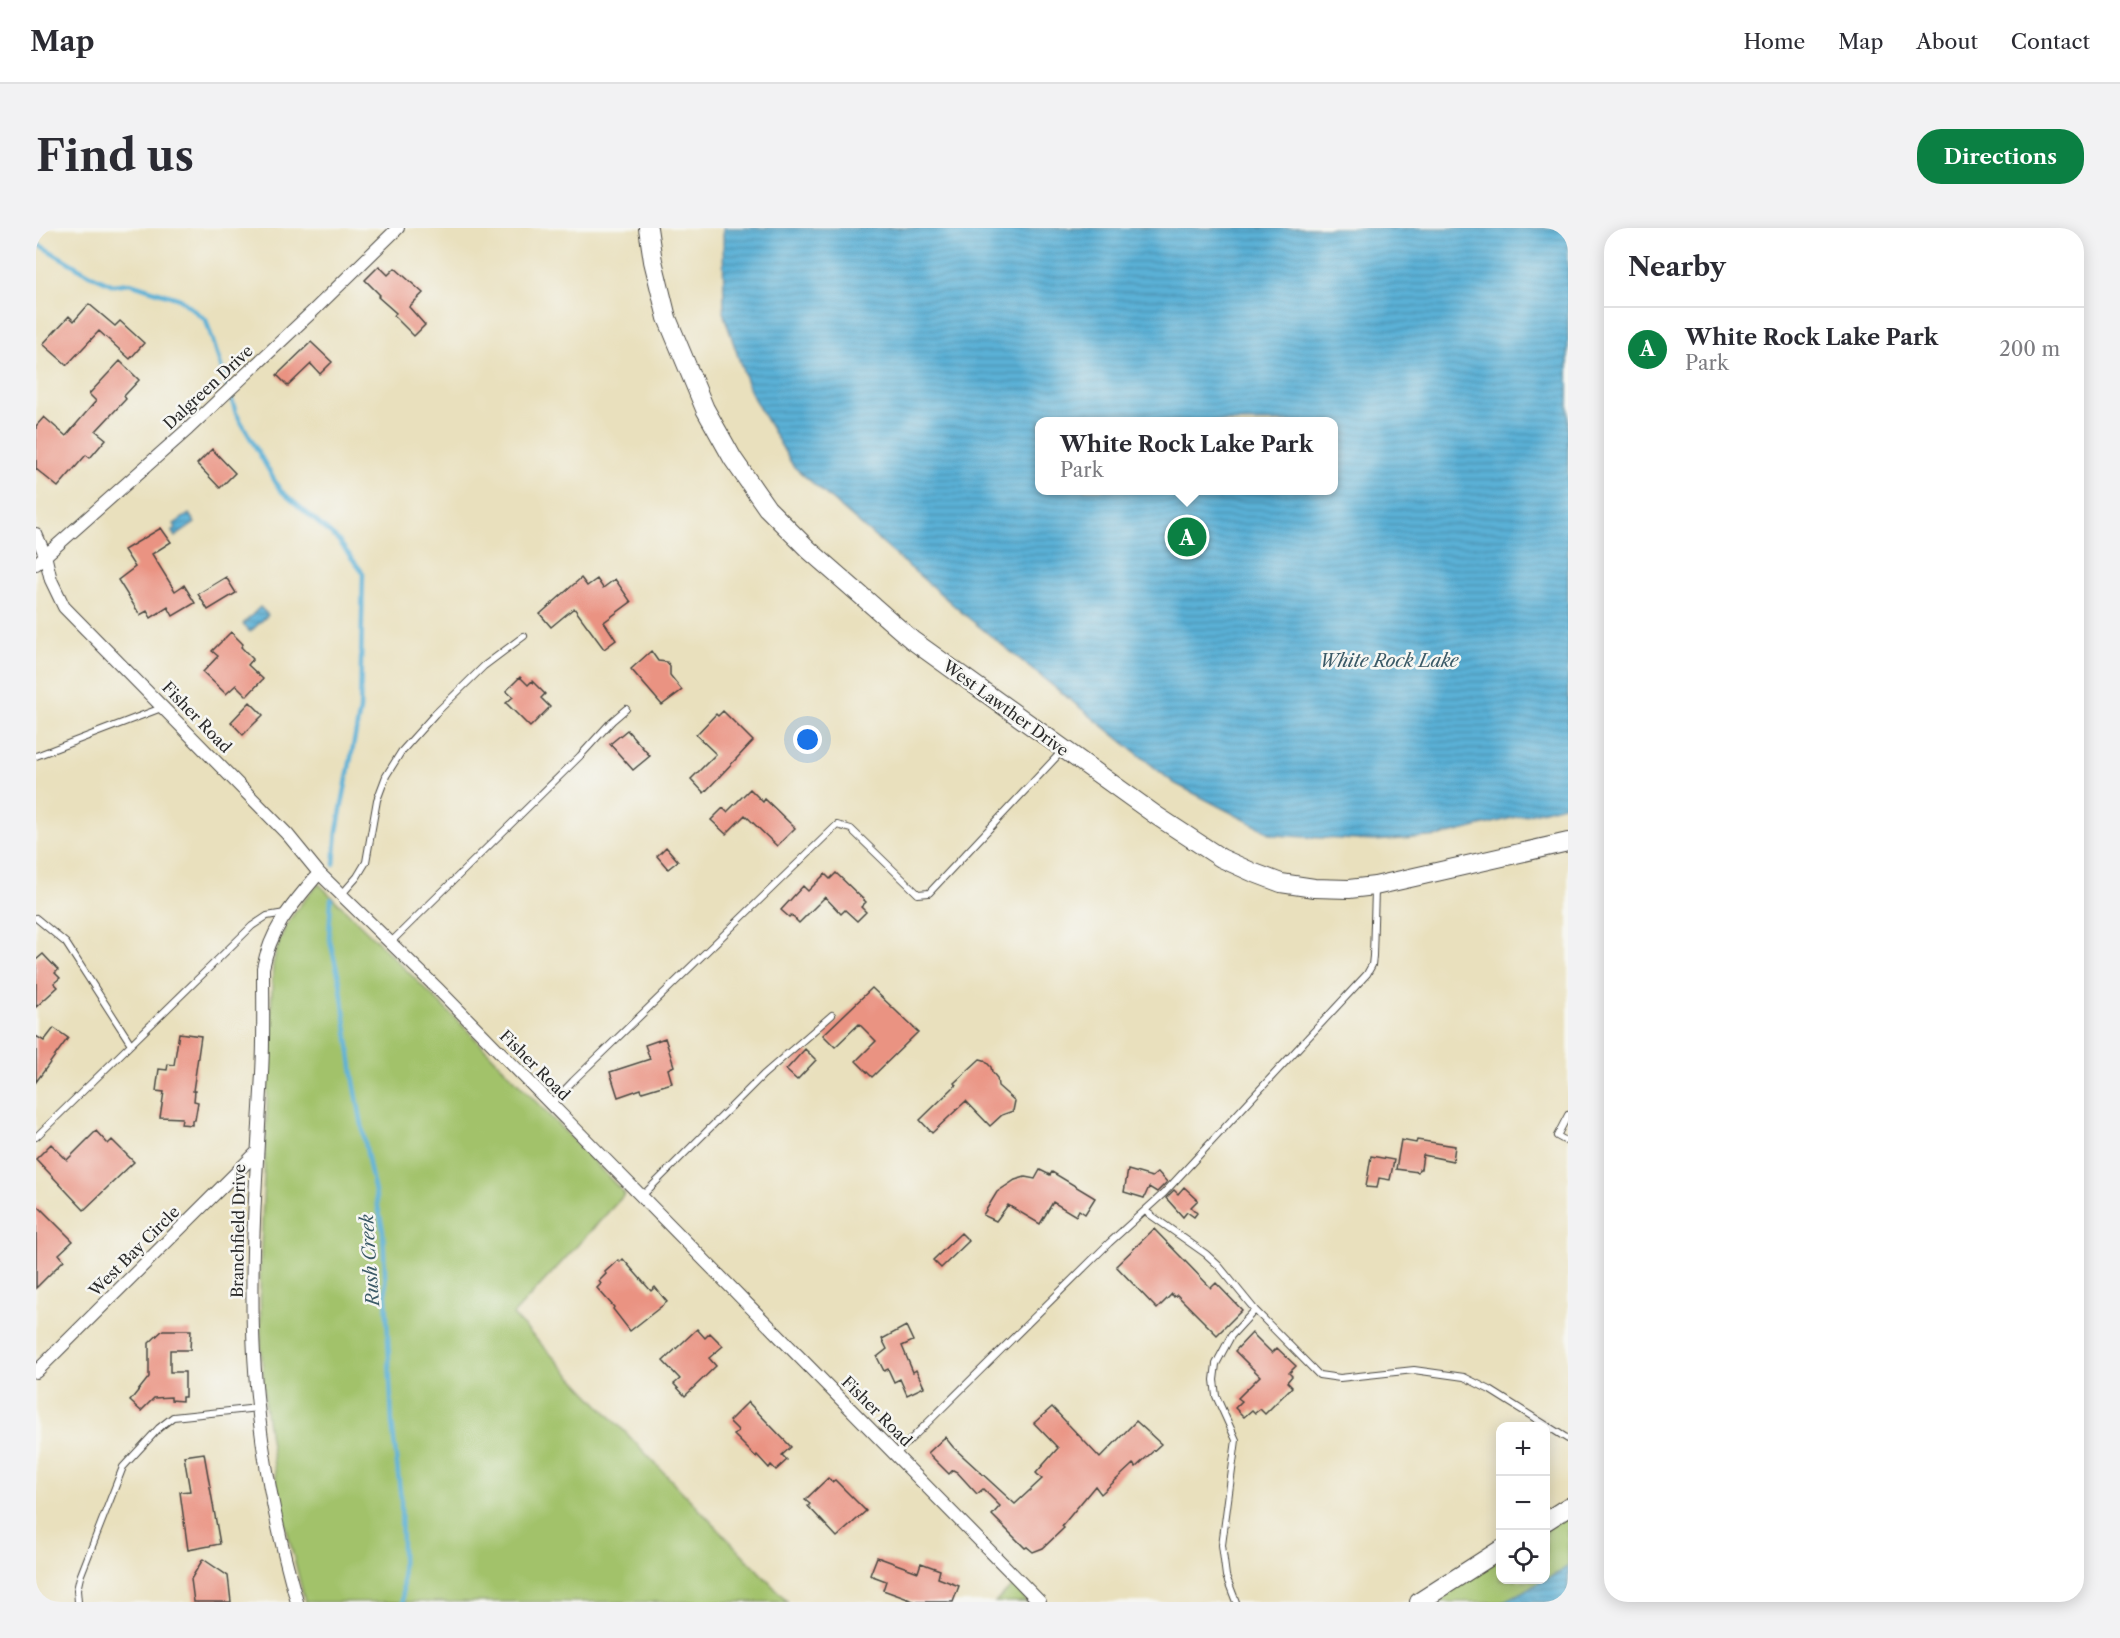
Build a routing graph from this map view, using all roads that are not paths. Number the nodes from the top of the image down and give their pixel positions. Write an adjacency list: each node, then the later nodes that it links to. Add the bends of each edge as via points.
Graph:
1 (398, 228): 4 (street, Dalgreen Drive, via 188,429)
2 (648, 228): 8 (street, West Lawther Drive, via 652,261 680,353 733,459 767,508 912,640)
3 (36, 534): 4 (street, Fisher Road)
4 (40, 559): 6 (street, Fisher Road, via 64,607)
5 (524, 636): 13 (lane, via 484,666 401,752 377,800 366,862)
6 (165, 707): 9 (lane); 11 (street, Fisher Road, via 288,835)
7 (626, 710): 16 (lane)
8 (1063, 750): 12 (street, West Lawther Drive, via 1221,858 1252,872 1281,883 1314,888); 19 (lane, via 928,893 918,894 851,829 837,825)
9 (36, 756)
10 (1568, 842): 12 (street, West Lawther Drive)
11 (319, 873): 13 (street, Fisher Road); 14 (street, Branchfield Drive)
12 (1375, 886): 25 (lane, via 1373,956 1367,974)
13 (342, 894): 16 (street, Fisher Road)
14 (285, 913): 18 (lane, via 267,916 252,926); 23 (street, Branchfield Drive, via 270,941 263,968)
15 (36, 918): 18 (lane, via 66,943)
16 (390, 942): 19 (street, Fisher Road)
17 (832, 1015): 24 (lane, via 763,1075)
18 (131, 1044): 21 (lane)
19 (551, 1104): 24 (street, Fisher Road)
20 (1568, 1115): 22 (lane, via 1557,1136)
21 (36, 1137)
22 (1568, 1142)
23 (256, 1153): 27 (street, West Bay Circle); 28 (street, Branchfield Drive, via 253,1287)
24 (641, 1197): 30 (street, Fisher Road)
25 (1145, 1211): 26 (lane, via 1206,1254); 30 (lane)
26 (1255, 1310): 29 (lane, via 1319,1375 1340,1378 1414,1370 1464,1377); 37 (lane, via 1231,1336 1216,1364 1214,1380 1216,1395 1236,1440 1222,1545 1226,1576)
27 (36, 1372)
28 (258, 1408): 34 (lane, via 173,1417 159,1428 123,1467 80,1577); 35 (street, Branchfield Drive, via 270,1496)
29 (1568, 1440)
30 (896, 1454): 36 (street, Fisher Road)
31 (1568, 1507): 32 (street)
32 (1550, 1518)
33 (1496, 1553): 38 (street)
34 (78, 1602)
35 (297, 1602)
36 (1040, 1602)
37 (1236, 1602)
38 (1419, 1602)

